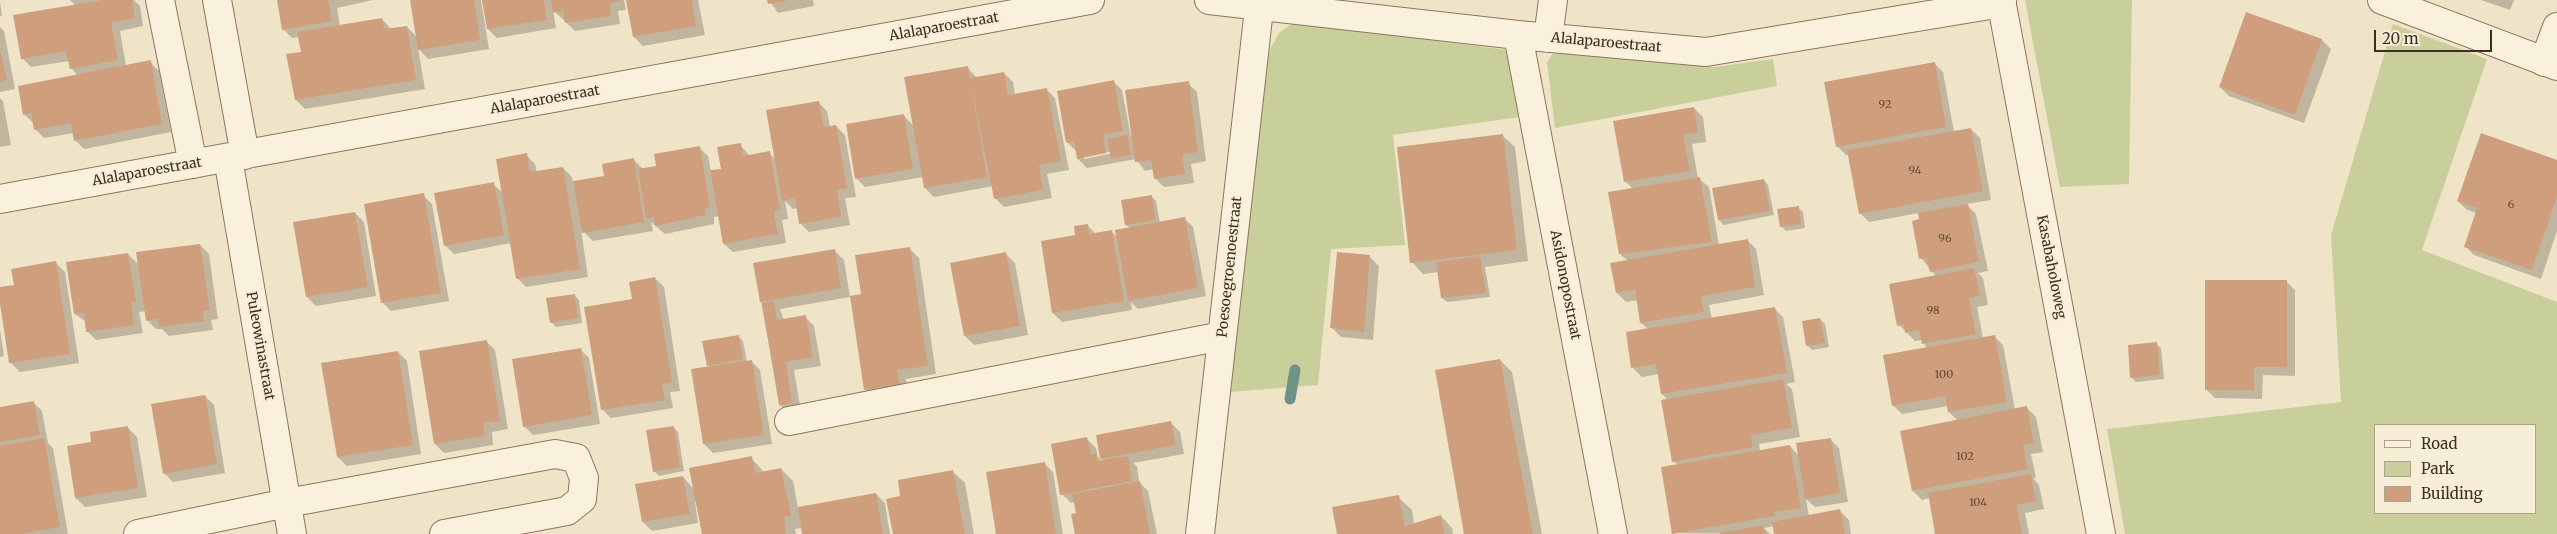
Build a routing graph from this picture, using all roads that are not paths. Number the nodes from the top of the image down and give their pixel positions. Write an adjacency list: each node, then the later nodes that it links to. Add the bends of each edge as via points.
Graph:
1 (160, 0): 14 (street)
2 (217, 0): 13 (street, Puleowinastraat)
3 (1090, 0): 13 (street, Alalaparoestraat)
4 (1209, 0): 7 (street, Alalaparoestraat)
5 (1553, 0): 11 (street)
6 (2382, 0): 12 (street)
7 (1260, 2): 10 (street, Alalaparoestraat); 16 (street, Poesoegroenoestraat)
8 (2002, 2): 11 (street, Alalaparoestraat, via 1706,52); 24 (street, Kasabaholoweg)
9 (2557, 27): 12 (street)
10 (1518, 35): 11 (street, Alalaparoestraat); 23 (street, Asidonopostraat)
11 (1548, 38)
12 (2551, 64)
13 (237, 157): 14 (street, Alalaparoestraat); 18 (street, Puleowinastraat)
14 (193, 164): 15 (street, Alalaparoestraat)
15 (0, 199)
16 (1222, 336): 17 (street); 22 (street, Poesoegroenoestraat)
17 (789, 421)
18 (287, 503): 19 (street); 20 (street, Puleowinastraat); 21 (street, via 555,454 576,458 584,478 582,499 567,510)
19 (138, 534)
20 (292, 534)
21 (444, 534)
22 (1200, 534)
23 (1613, 534)
24 (2101, 534)

